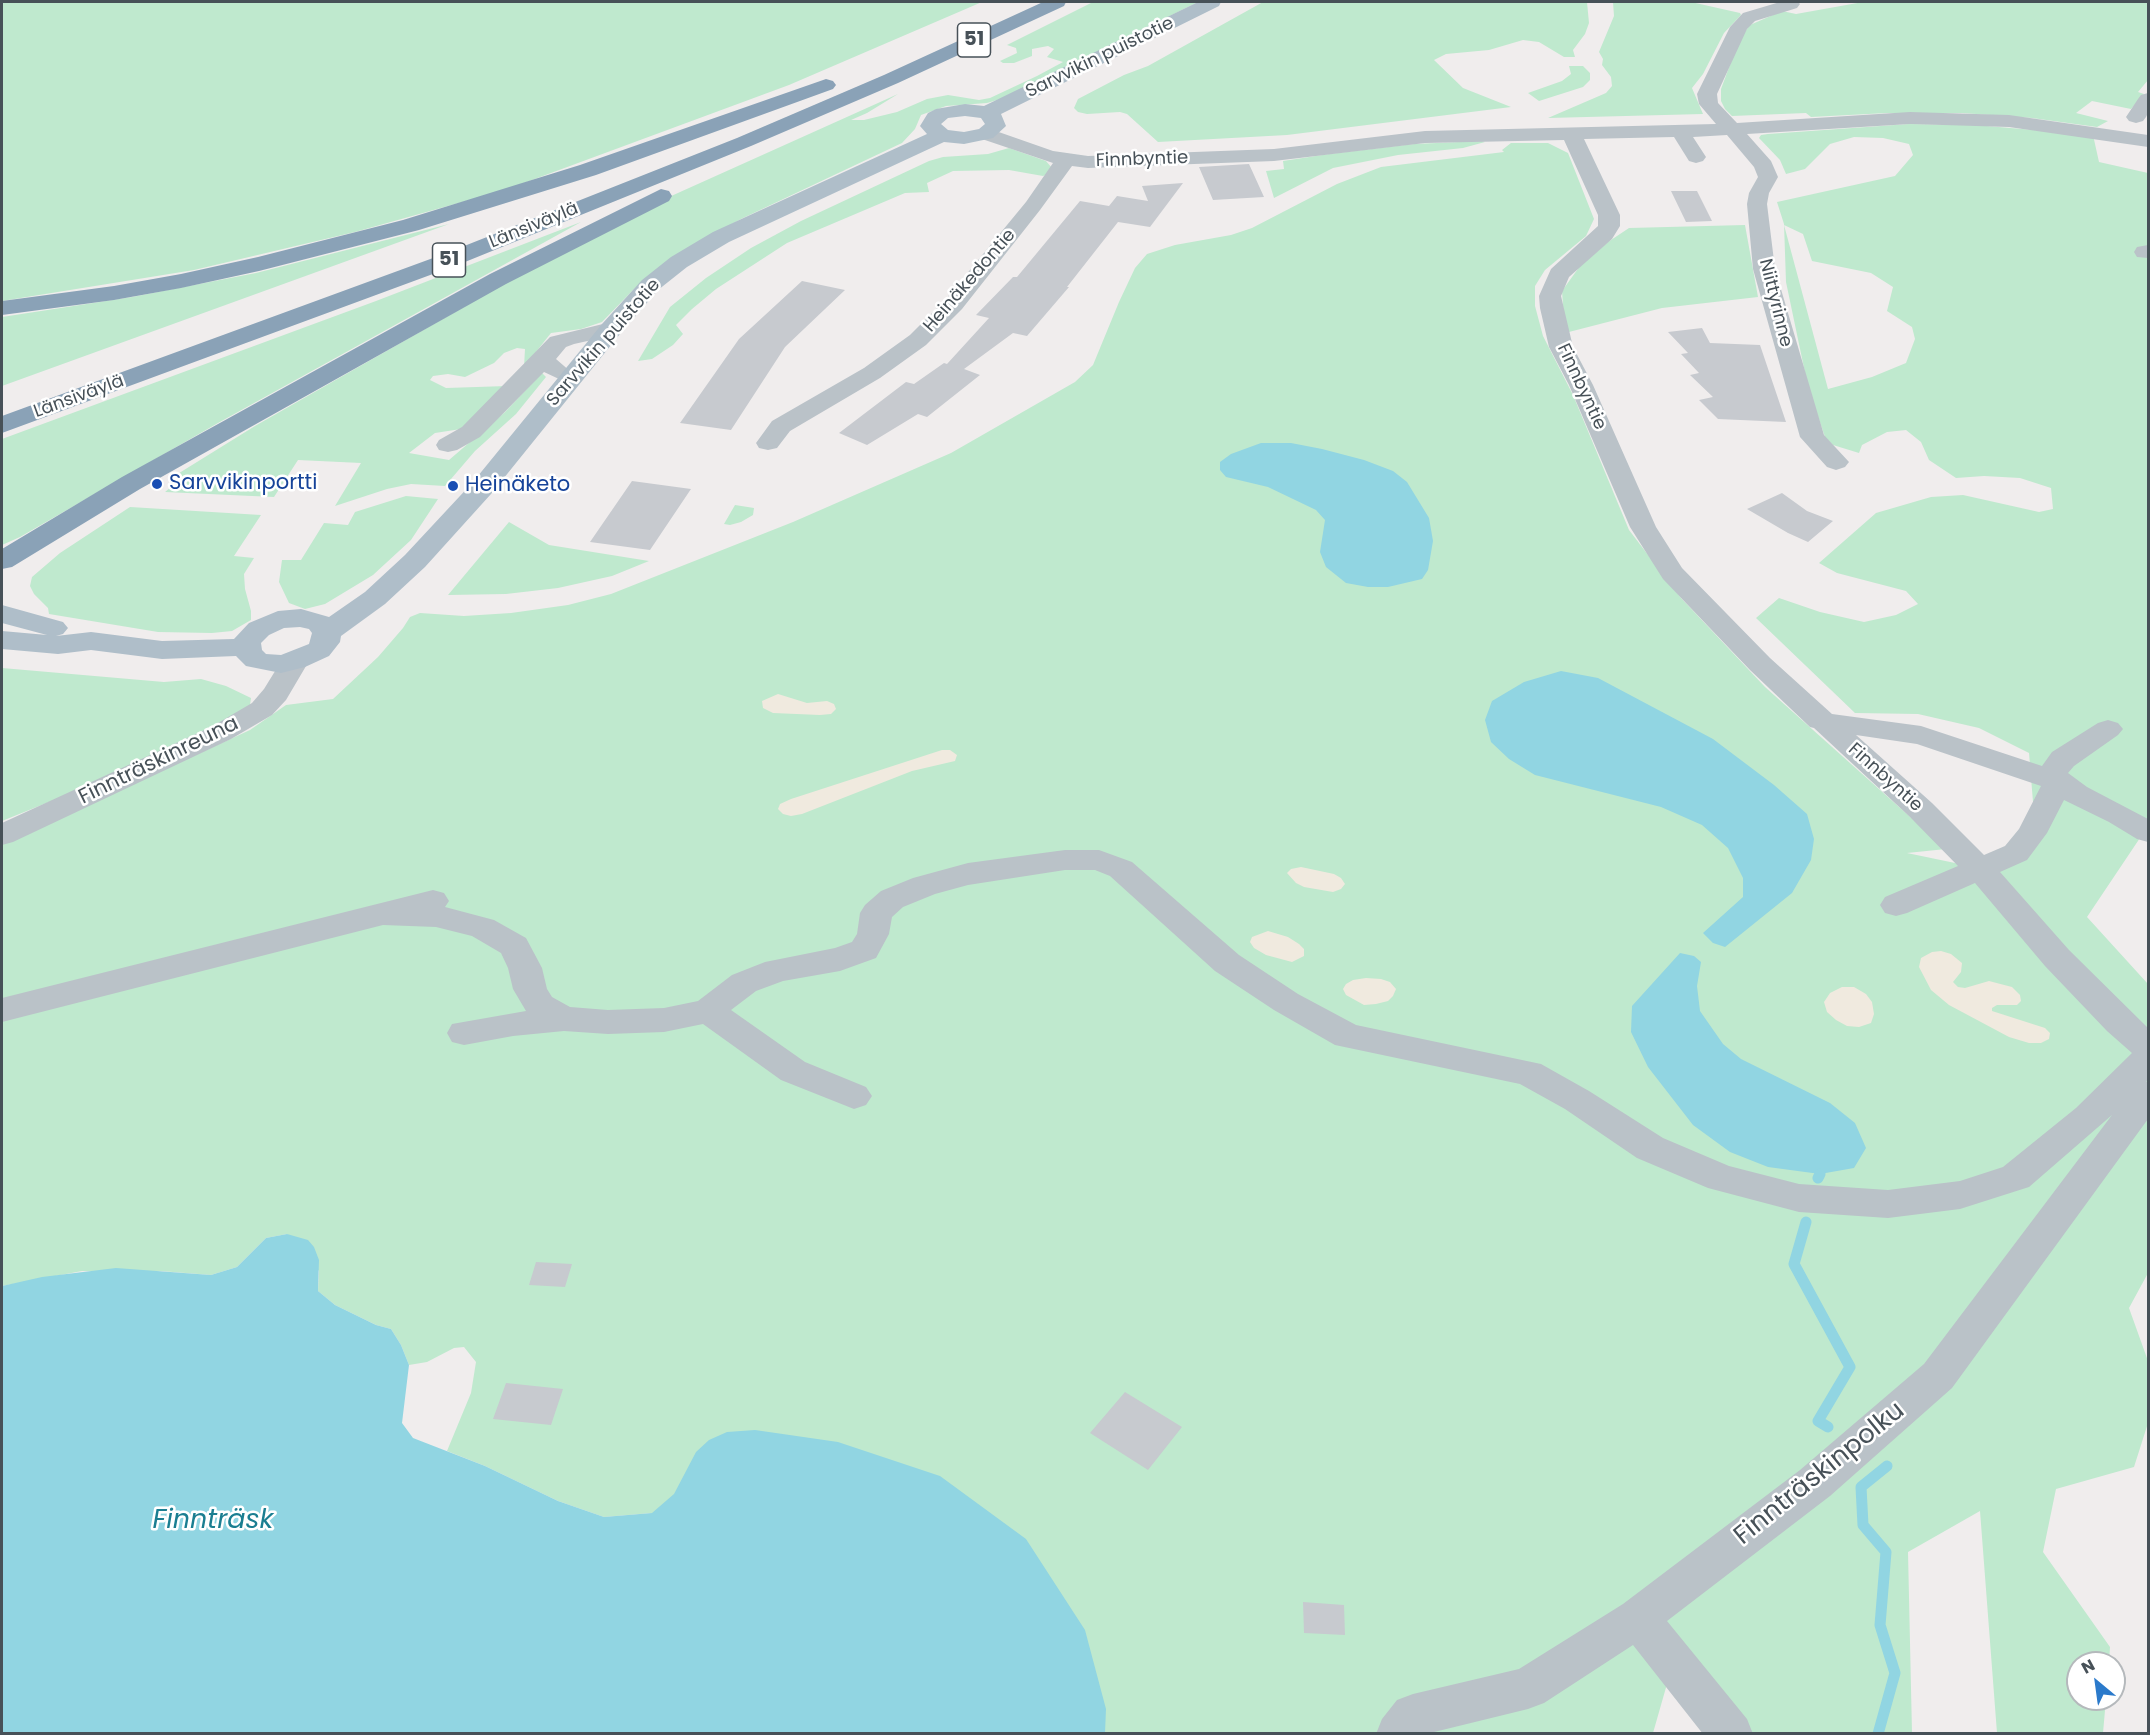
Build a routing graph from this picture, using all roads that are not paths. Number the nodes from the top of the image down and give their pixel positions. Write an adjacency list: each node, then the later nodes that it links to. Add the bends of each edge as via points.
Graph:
1 (1017, 2): 5 (highway, Länsiväylä / 51)
2 (1057, 2): 5 (highway, Länsiväylä / 51)
3 (1212, 2): 8 (main road, Sarvvikin puistotie)
4 (1791, 4): 9 (street, via 1749,17 1739,27 1719,66 1707,94 1709,104)
5 (889, 71): 15 (highway, via 411,225 181,280); 16 (highway, Länsiväylä / 51, via 460,236); 20 (highway, Länsiväylä / 51, via 744,142 452,259); 24 (highway, via 498,279 131,483)
6 (2148, 99): 7 (street)
7 (2136, 117)
8 (986, 124): 14 (street, Finnbyntie); 17 (main road, Sarvvikin puistotie, via 964,138 942,135 721,237 650,285)
9 (1733, 129): 10 (street); 12 (street, via 1854,120 1963,118); 23 (street, Niittyrinne, via 1764,165 1768,177 1758,193 1757,204 1764,269 1812,437)
10 (1680, 131): 11 (street); 13 (street)
11 (1572, 135): 14 (street, Finnbyntie, via 1425,137 1274,155); 31 (street, Finnbyntie, via 1609,215 1609,226 1559,274 1553,285 1551,308 1561,347 1643,527 1672,573)
12 (2148, 141)
13 (1696, 157)
14 (1066, 160): 21 (street, Heinäkedontie, via 954,304 918,340 872,374 781,426)
15 (2, 308)
16 (214, 324)
17 (611, 329): 18 (street, via 558,342); 19 (main road, Sarvvikin puistotie)
18 (543, 360): 19 (street); 22 (street, via 479,425)
19 (570, 379): 26 (main road, Sarvvikin puistotie, via 482,489 415,561 368,603)
20 (2, 425)
21 (768, 443)
22 (448, 445)
23 (1836, 462)
24 (2, 561)
25 (2, 614): 28 (main road, via 73,632)
26 (327, 632): 29 (main road, via 311,620 278,620 252,634); 30 (main road, Sarvvikin puistotie, via 318,650)
27 (2, 640): 28 (main road, via 58,645)
28 (91, 641): 29 (main road, via 162,650)
29 (246, 647): 30 (main road, via 256,660)
30 (295, 661): 35 (street, Finnträskinreuna, via 276,694 262,709 221,734)
31 (1820, 721): 33 (street, via 1920,735); 36 (street, Finnbyntie, via 1921,810)
32 (2108, 729): 33 (street, via 2063,759 2053,773)
33 (2058, 782): 34 (street); 36 (street, via 2032,833 2016,853)
34 (2148, 832)
35 (2, 836)
36 (1979, 868): 38 (street); 44 (street, Finnbyntie, via 2057,958)
37 (433, 902): 39 (street)
38 (1896, 905)
39 (383, 914): 40 (street); 42 (street, via 436,916 483,928 514,946 540,1006)
40 (2, 1010)
41 (708, 1011): 42 (street, via 664,1020); 45 (street, via 744,983 777,970 840,959 864,950 873,934 876,913 892,898 968,874 1065,860 1099,860 1121,869 1227,963 1347,1036 1529,1073 1650,1148 1721,1178 1799,1198 1888,1204 1960,1195 2016,1177 2089,1117); 47 (street, via 792,1071)
42 (564, 1019): 43 (street)
43 (464, 1033)
44 (2148, 1047)
45 (2148, 1058)
46 (2148, 1094): 48 (street, Finnträskinpolku, via 1938,1376 1815,1483)
47 (854, 1096)
48 (1638, 1618): 49 (street, Finnträskinpolku, via 1528,1688 1413,1715); 50 (street)
49 (1398, 1734)
50 (1731, 1734)

